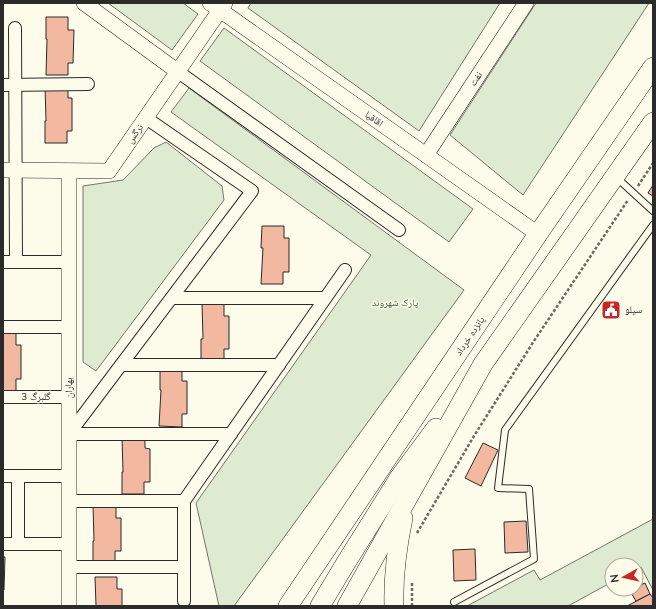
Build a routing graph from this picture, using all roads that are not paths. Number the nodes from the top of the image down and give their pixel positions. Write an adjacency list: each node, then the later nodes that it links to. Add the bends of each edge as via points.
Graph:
1 (84, 3): 6 (street)
2 (526, 3): 12 (street, نفت)
3 (218, 5): 6 (street, نرگس); 12 (street, اقاقیا)
4 (15, 28): 9 (street)
5 (653, 67): 19 (main road, پانزده خرداد)
6 (178, 70): 10 (street, نرگس); 18 (street)
7 (88, 84): 9 (street)
8 (3, 85): 9 (street)
9 (16, 85): 13 (street)
10 (146, 118): 14 (street, نرگس, via 109,171); 24 (street, via 252,192)
11 (653, 122): 15 (main road)
12 (426, 155): 19 (street, اقاقیا)
13 (9, 170): 14 (street, نرگس); 21 (street)
14 (69, 171): 22 (street, بهاران)
15 (615, 176): 16 (lane); 28 (main road)
16 (653, 211)
17 (653, 225): 47 (lane, via 505,430 498,488 529,489 534,559)
18 (399, 230)
19 (538, 234): 49 (main road, پانزده خرداد)
20 (3, 262): 21 (street)
21 (16, 262): 22 (street)
22 (69, 262): 27 (street, بهاران)
23 (345, 270): 25 (street)
24 (172, 298): 25 (street); 29 (street)
25 (325, 298): 30 (street)
26 (3, 327): 27 (street)
27 (69, 327): 32 (street, بهاران)
28 (483, 364): 40 (main road); 50 (main road, via 399,478)
29 (121, 365): 30 (street); 33 (street)
30 (279, 365): 34 (street)
31 (3, 397): 32 (street, گلبرگ 3)
32 (69, 398): 33 (street, بهاران)
33 (69, 434): 34 (street); 37 (street, بهاران)
34 (231, 434): 39 (street)
35 (3, 476): 36 (street)
36 (18, 476): 37 (street); 42 (street)
37 (69, 476): 38 (street, بهاران)
38 (69, 501): 39 (street); 43 (street, بهاران)
39 (184, 501): 45 (street)
40 (405, 503): 51 (main road); 52 (main road, via 397,546)
41 (3, 544): 42 (street)
42 (18, 544): 43 (street)
43 (69, 544): 44 (street, بهاران)
44 (69, 567): 45 (street); 48 (street, بهاران)
45 (184, 567): 46 (street)
46 (184, 601)
47 (454, 602)
48 (69, 606)
49 (288, 606)
50 (320, 606)
51 (347, 606)
52 (394, 606)

